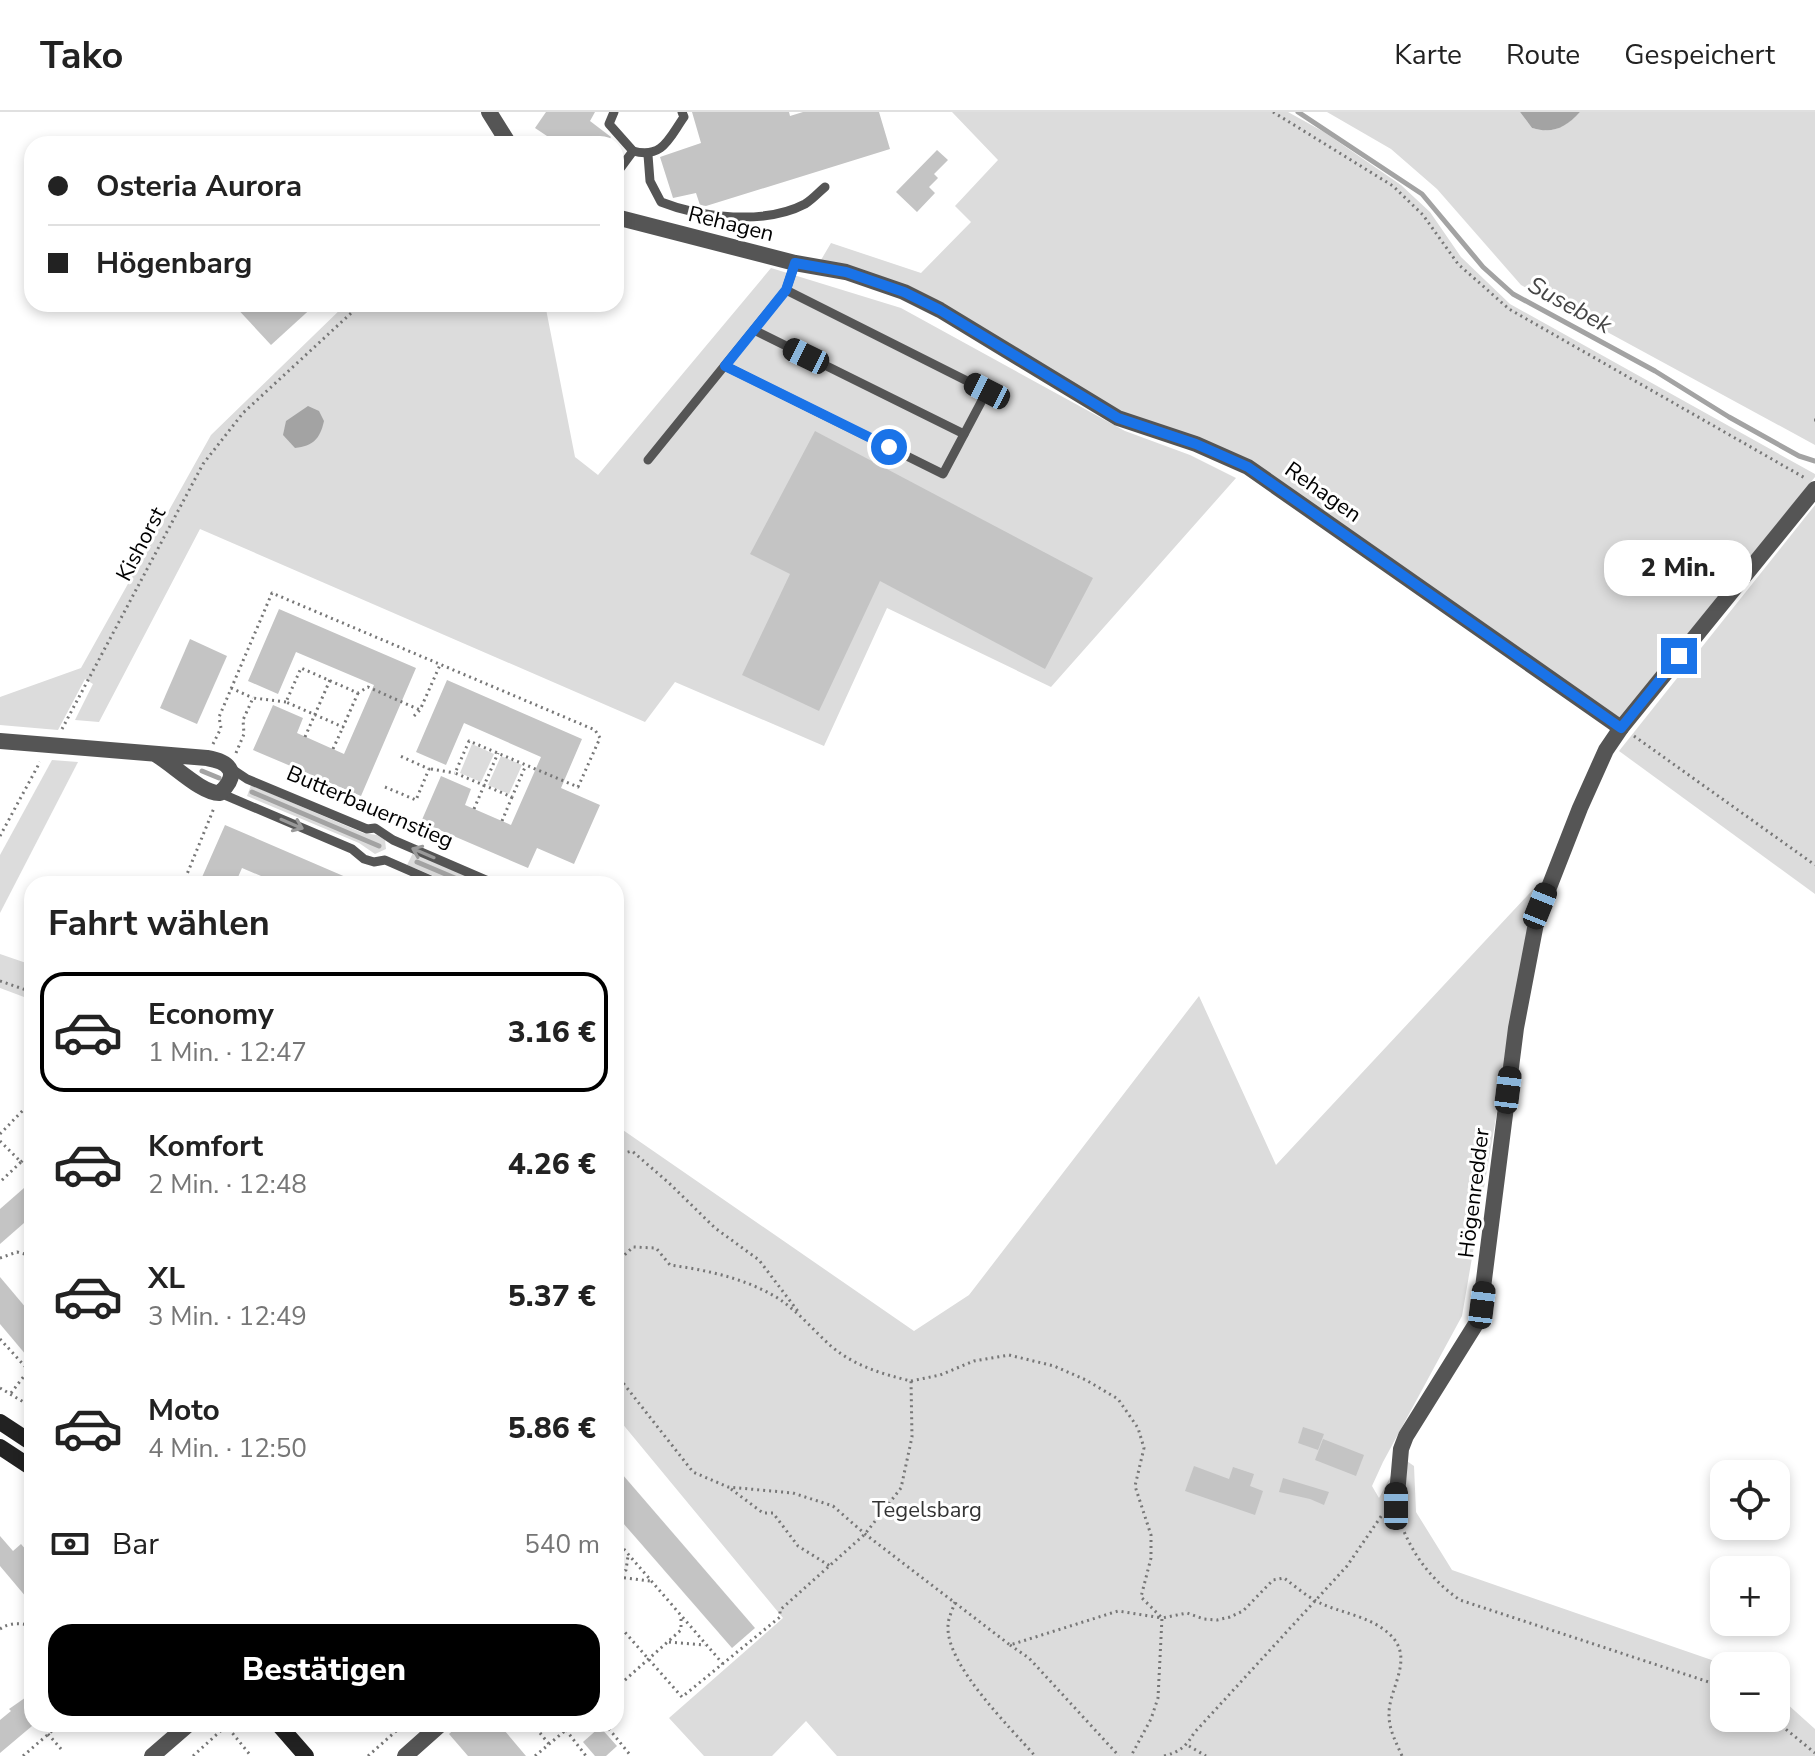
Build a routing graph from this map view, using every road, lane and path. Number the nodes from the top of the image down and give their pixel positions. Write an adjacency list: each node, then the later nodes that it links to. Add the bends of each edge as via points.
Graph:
1 (489, 112): 5 (street)
2 (614, 112): 6 (lane, via 609,124)
3 (682, 112): 9 (lane, via 684,117 663,148)
4 (1273, 112): 20 (path, via 1393,186 1423,215 1458,264 1509,309)
5 (504, 136)
6 (620, 136)
7 (624, 141): 8 (lane)
8 (633, 151): 9 (lane); 10 (lane)
9 (648, 155): 11 (lane, via 650,181 661,202 704,215 745,217 782,211 806,203)
10 (624, 163)
11 (825, 187)
12 (624, 219): 13 (street, Rehagen)
13 (795, 263): 14 (lane); 31 (street, Rehagen, via 846,272 904,292 1118,418 1248,467)
14 (786, 290): 16 (lane); 18 (lane, via 987,391)
15 (352, 312): 34 (path, Kishorst, via 243,413 203,464 63,728)
16 (754, 330): 17 (lane); 18 (lane)
17 (725, 366): 18 (lane, via 943,474); 19 (lane)
18 (964, 434)
19 (648, 460)
20 (1811, 484): 31 (street, Högenredder)
21 (440, 665): 23 (path, via 272,593); 27 (path); 40 (path, via 599,734 578,787)
22 (330, 680): 24 (path); 26 (path, via 301,668); 28 (path)
23 (231, 688): 25 (path); 39 (path)
24 (358, 693): 27 (path, via 368,687); 30 (path)
25 (253, 698): 26 (path); 41 (path)
26 (286, 702): 28 (path)
27 (420, 710): 29 (path)
28 (315, 715): 30 (path); 32 (path)
29 (414, 716)
30 (343, 727): 35 (path)
31 (1621, 728): 53 (path); 83 (street, Högenredder, via 1606,750 1540,906 1516,1028 1482,1305 1473,1331 1406,1436)
32 (305, 737)
33 (5, 745): 34 (street, Butterbauernstieg)
34 (48, 745): 37 (street, Butterbauernstieg); 50 (path, Kishorst)
35 (333, 749)
36 (498, 753): 40 (path); 43 (path, via 469,741); 44 (path)
37 (155, 754): 39 (street, Butterbauernstieg); 46 (street, Butterbauernstieg, via 202,789)
38 (398, 755): 42 (path)
39 (207, 758): 41 (street, Butterbauernstieg)
40 (526, 765): 47 (path)
41 (229, 767): 46 (street, via 231,783); 51 (lane, Butterbauernstieg)
42 (429, 769): 43 (path); 45 (path, via 416,800)
43 (455, 773): 44 (path)
44 (484, 785): 47 (path); 48 (path)
45 (385, 787)
46 (220, 793): 52 (lane, Butterbauernstieg, one-way to 52, via 352,849 364,859); 54 (path)
47 (512, 797): 49 (path)
48 (474, 809)
49 (502, 821)
50 (0, 836)
51 (393, 840): 52 (lane); 56 (lane, Butterbauernstieg, one-way to 51)
52 (385, 860): 55 (lane, Butterbauernstieg)
53 (1815, 865)
54 (186, 876)
55 (422, 876)
56 (476, 876)
57 (0, 981): 58 (path)
58 (24, 989)
59 (24, 1109): 60 (path)
60 (0, 1134)
61 (0, 1141): 64 (path)
62 (624, 1153): 69 (path, via 632,1151 715,1228 759,1260)
63 (24, 1159): 64 (path)
64 (21, 1162): 65 (path)
65 (0, 1182)
66 (24, 1254): 68 (path)
67 (624, 1255): 69 (path, via 633,1247 656,1248 670,1265 746,1283 776,1297)
68 (0, 1258)
69 (804, 1320): 73 (path, via 859,1365)
70 (1, 1343): 71 (path)
71 (24, 1366)
72 (24, 1379): 76 (path)
73 (911, 1381): 84 (path, via 912,1437 901,1488); 94 (path, via 1009,1355 1054,1366 1118,1399 1138,1428 1144,1448 1135,1486 1151,1535 1151,1558 1141,1597)
74 (624, 1384): 82 (path, via 693,1472)
75 (0, 1388): 76 (path)
76 (11, 1393): 77 (path)
77 (24, 1402)
78 (0, 1422): 79 (street)
79 (24, 1438)
80 (0, 1447): 81 (street)
81 (24, 1463)
82 (728, 1487): 84 (path, via 793,1493 833,1506); 87 (path, via 763,1513 773,1513 798,1546)
83 (1396, 1506): 92 (path, via 1381,1516); 104 (path, via 1401,1526 1428,1573 1460,1600)
84 (865, 1534): 87 (path); 91 (path)
85 (624, 1549): 86 (path)
86 (628, 1553): 88 (path); 90 (path)
87 (831, 1566): 102 (path)
88 (624, 1572)
89 (624, 1579): 90 (path)
90 (652, 1582): 93 (path)
91 (955, 1602): 100 (path); 134 (path, via 948,1626 954,1653)
92 (1316, 1602): 94 (path, via 1284,1578 1273,1580 1230,1617 1204,1619 1187,1613); 119 (path); 139 (path, via 1383,1629 1397,1643 1398,1685 1388,1711)
93 (681, 1616): 98 (path, via 681,1630); 99 (path)
94 (1162, 1618): 100 (path, via 1118,1611); 136 (path, via 1158,1698)
95 (24, 1623): 96 (path)
96 (0, 1629)
97 (624, 1631): 101 (path)
98 (669, 1642): 99 (path); 101 (path)
99 (707, 1645): 102 (path)
100 (1010, 1645): 135 (path, via 1029,1658)
101 (650, 1659): 102 (path, via 682,1697); 103 (path)
102 (723, 1664)
103 (624, 1681)
104 (1710, 1682)
105 (50, 1732): 117 (path)
106 (180, 1732): 124 (street)
107 (219, 1732): 125 (path)
108 (232, 1732): 126 (path)
109 (285, 1732): 127 (street)
110 (395, 1732): 128 (path)
111 (432, 1732): 129 (street)
112 (564, 1732): 118 (path)
113 (568, 1732): 132 (path)
114 (612, 1732): 133 (path)
115 (1789, 1732): 122 (path)
116 (540, 1733): 118 (path)
117 (48, 1734): 120 (path); 123 (path)
118 (549, 1744): 121 (path)
119 (1188, 1745): 137 (path); 138 (path)
120 (61, 1749)
121 (541, 1751): 130 (path); 131 (path)
122 (1815, 1753)
123 (23, 1756)
124 (152, 1756)
125 (193, 1756)
126 (251, 1756)
127 (306, 1756)
128 (368, 1756)
129 (405, 1756)
130 (535, 1756)
131 (546, 1756)
132 (586, 1756)
133 (631, 1756)
134 (1035, 1756)
135 (1119, 1756)
136 (1131, 1756)
137 (1164, 1756)
138 (1206, 1756)
139 (1402, 1756)

